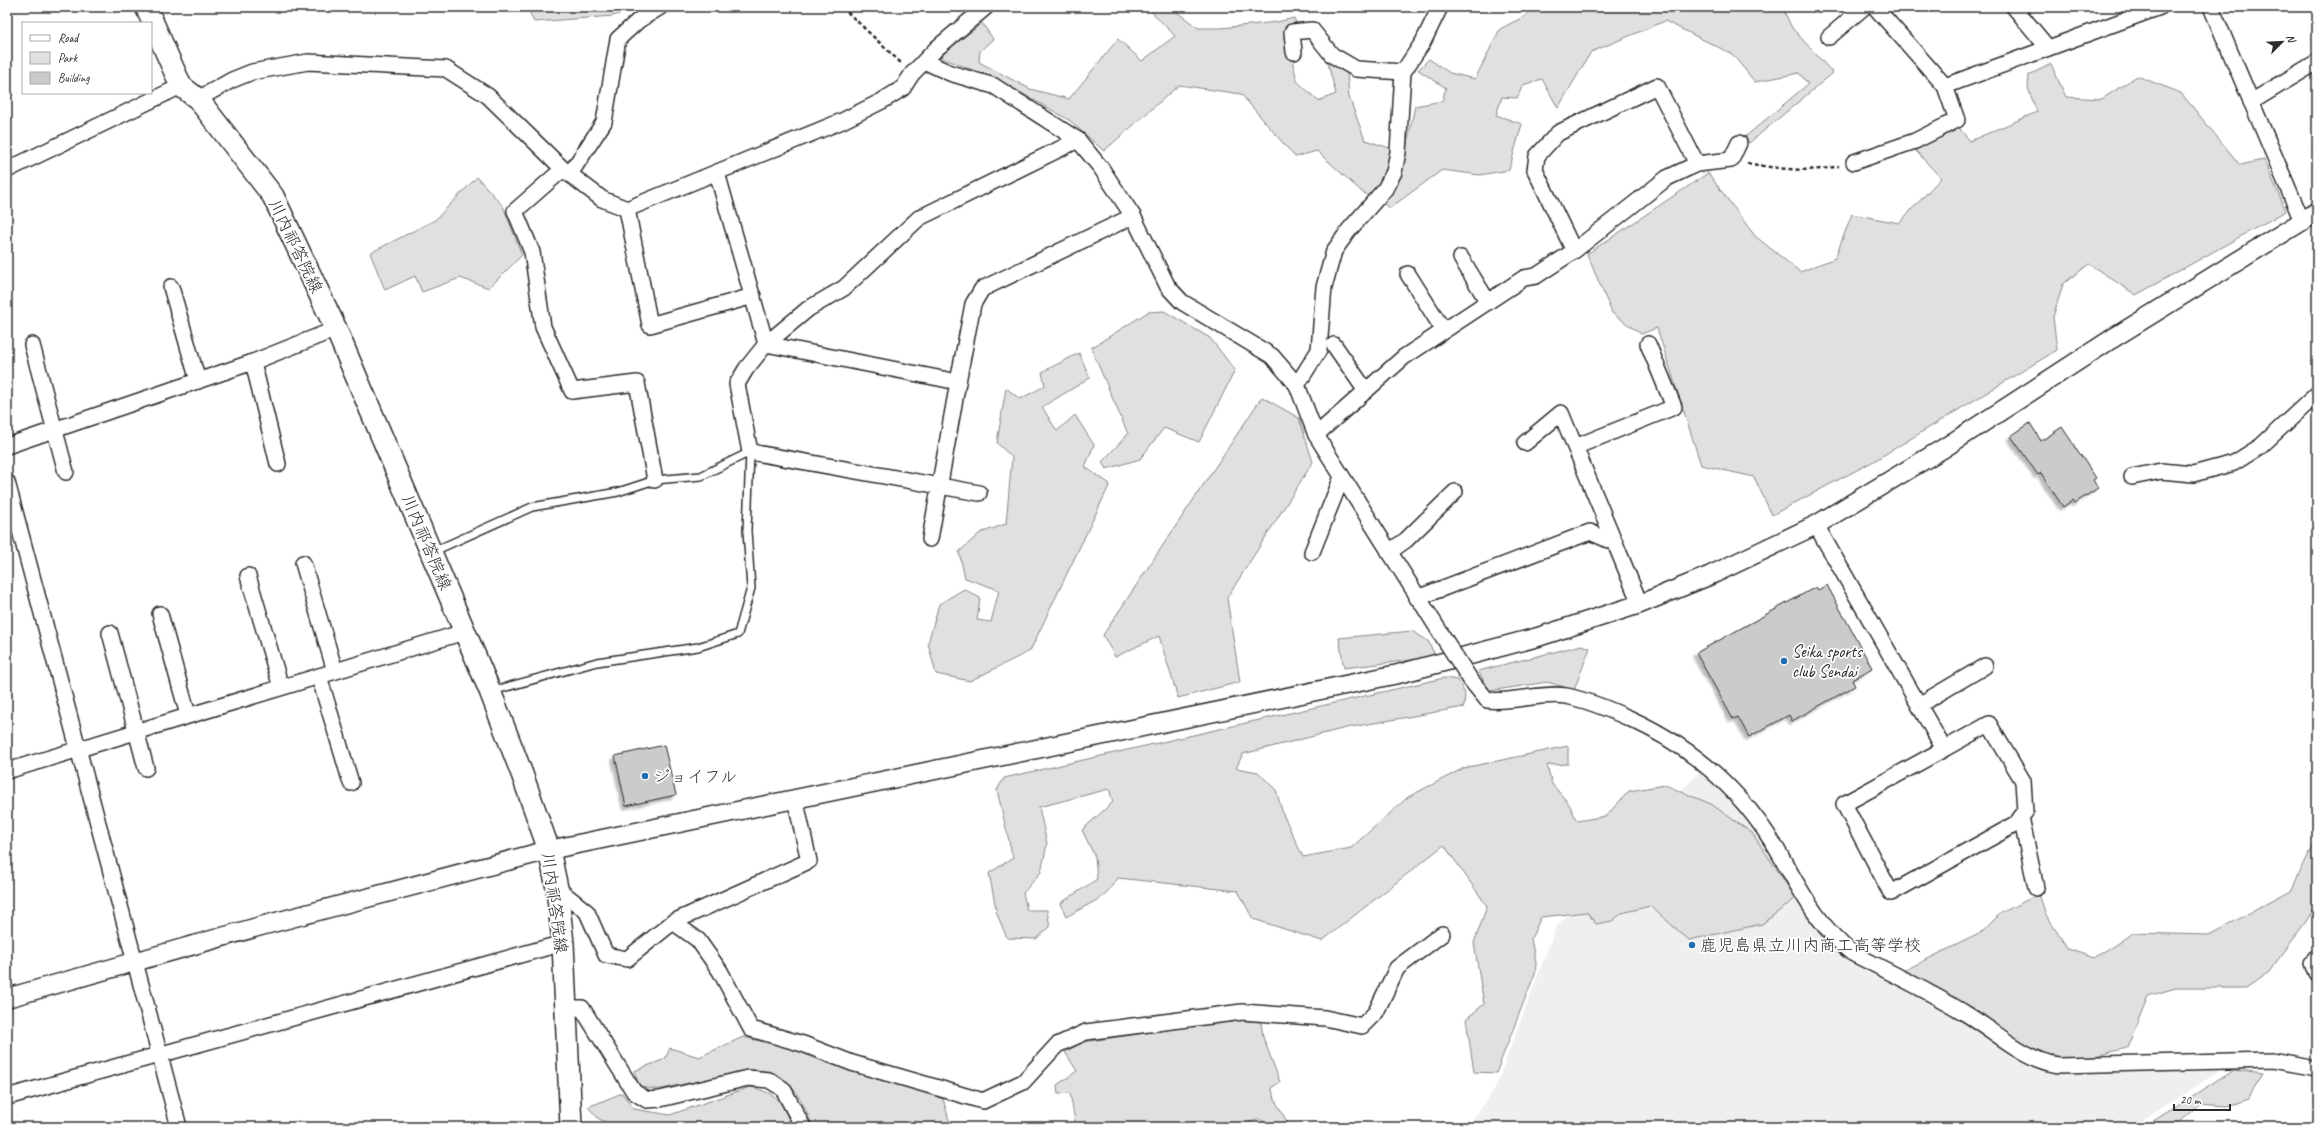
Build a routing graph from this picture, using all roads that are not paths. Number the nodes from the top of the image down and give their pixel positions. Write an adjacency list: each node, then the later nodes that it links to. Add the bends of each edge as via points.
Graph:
1 (146, 7): 16 (main road, 川内祁答院線)
2 (660, 7): 25 (street, via 618,39 604,122)
3 (986, 7): 13 (street, via 937,48)
4 (1440, 7): 15 (street, via 1423,42)
5 (1864, 7): 10 (street)
6 (1875, 7): 17 (street)
7 (2014, 7): 11 (street)
8 (2160, 7): 11 (street)
9 (2211, 7): 19 (street)
10 (1828, 37)
11 (2048, 48): 17 (street)
12 (1294, 52): 15 (street, via 1292,32 1312,30 1332,55 1356,69)
13 (926, 62): 20 (street, via 950,73 994,86); 26 (street, via 912,74 903,88 882,101 842,121)
14 (2317, 62): 19 (street)
15 (1403, 72): 45 (street, via 1398,152 1394,172 1385,189 1334,251 1324,287 1319,350)
16 (181, 86): 18 (main road, 川内祁答院線); 24 (street)
17 (1945, 86): 22 (street, via 1957,120 1915,141)
18 (198, 99): 25 (street, via 252,72 308,62 446,69 488,96); 36 (main road, 川内祁答院線, via 273,196)
19 (2252, 102): 29 (street)
20 (1078, 140): 28 (street, via 1101,168); 38 (street, via 919,218 844,288 808,309)
21 (1739, 143): 23 (street, via 1731,160)
22 (1854, 162)
23 (1697, 164): 30 (street, via 1667,178); 30 (street, via 1657,86 1558,133 1537,156 1535,170)
24 (7, 170)
25 (566, 171): 27 (street, via 602,199); 58 (street, via 515,211 532,252 543,327 572,391 637,384)
26 (717, 173): 27 (street); 34 (street)
27 (627, 209): 34 (street, via 650,325)
28 (1133, 216): 44 (street, via 982,290 973,304); 45 (street, via 1168,287 1182,302 1272,356)
29 (2310, 216): 63 (street, via 2110,340 1944,448)
30 (1574, 251): 35 (street, via 1536,276 1524,278)
31 (1461, 258): 35 (street)
32 (1408, 274): 37 (street)
33 (171, 287): 43 (street)
34 (753, 296): 38 (street)
35 (1488, 302): 37 (street)
36 (336, 329): 42 (street); 66 (main road, 川内祁答院線)
37 (1444, 331): 46 (street, via 1404,357)
38 (766, 344): 44 (street); 53 (street, via 737,384)
39 (1648, 344): 52 (street, via 1674,406)
40 (32, 345): 48 (street)
41 (1334, 345): 46 (street)
42 (253, 362): 43 (street); 54 (street)
43 (198, 381): 48 (street)
44 (958, 382): 60 (street)
45 (1297, 385): 49 (street)
46 (1366, 391): 49 (street)
47 (2317, 394): 57 (street, via 2261,446 2234,463 2193,474 2161,471)
48 (54, 430): 51 (street); 55 (street)
49 (1316, 435): 56 (street)
50 (1525, 444): 52 (street, via 1561,413)
51 (7, 446)
52 (1575, 447): 65 (street)
53 (750, 452): 58 (lane, via 701,476); 60 (street); 80 (lane, via 747,531 751,588 738,634 698,647 597,662)
54 (278, 464)
55 (66, 472)
56 (1342, 477): 67 (street); 68 (street)
57 (2132, 477)
58 (655, 480): 66 (lane, via 618,492 532,507)
59 (7, 482): 84 (street)
60 (940, 485): 62 (street); 64 (street)
61 (1455, 492): 68 (street, via 1406,540)
62 (979, 493)
63 (1816, 525): 72 (street, via 1711,575); 81 (street)
64 (930, 539)
65 (1615, 543): 71 (street, via 1590,532); 72 (street)
66 (432, 552): 74 (main road, 川内祁答院線)
67 (1312, 552)
68 (1389, 552): 71 (street)
69 (303, 563): 77 (street)
70 (248, 576): 79 (street)
71 (1417, 598): 103 (street, bridge, via 1470,679 1487,700 1564,696 1608,708 1658,731 1696,756 1726,782 1753,812 1804,898 1827,931 1840,944 1852,953 1969,1016 2027,1056 2058,1065 2272,1060)
72 (1640, 604): 89 (street, via 1538,637 1398,674)
73 (160, 614): 82 (street)
74 (464, 632): 77 (street); 80 (main road, 川内祁答院線)
75 (110, 633): 83 (street)
76 (1985, 666): 81 (street)
77 (335, 671): 78 (street)
78 (319, 676): 79 (street); 88 (street)
79 (281, 687): 82 (street)
80 (490, 691): 91 (main road, 川内祁答院線)
81 (1919, 705): 85 (street)
82 (188, 715): 83 (street)
83 (136, 731): 84 (street); 86 (street)
84 (78, 748): 87 (street); 98 (street)
85 (1944, 749): 90 (street, via 1989,724 2023,780 2025,812); 90 (street, via 1844,804 1892,893 2016,824)
86 (146, 768)
87 (7, 771)
88 (351, 783)
89 (795, 798): 91 (street); 94 (street, via 809,861)
90 (2021, 817): 93 (street)
91 (549, 850): 92 (main road, 川内祁答院線); 98 (street, via 261,926)
92 (556, 888): 94 (street, via 587,912 606,955 627,960); 96 (main road, 川内祁答院線)
93 (2036, 888)
94 (673, 922): 95 (street, via 698,940 720,971 752,1029 852,1063 983,1101 1023,1082 1057,1045 1086,1032 1242,1012 1325,1018 1362,1026 1376,1012 1396,968)
95 (1442, 934)
96 (562, 943): 101 (main road, 川内祁答院線); 102 (street)
97 (2317, 957): 99 (street, via 2313,963)
98 (136, 963): 100 (street); 102 (street)
99 (2317, 974)
100 (7, 998)
101 (566, 1008): 106 (main road, 川内祁答院線); 107 (street, via 582,1008 634,1092 647,1100 748,1078 769,1080 783,1088 792,1101)
102 (160, 1055): 104 (street); 105 (street)
103 (2317, 1068)
104 (7, 1097)
105 (179, 1127)
106 (571, 1127)
107 (803, 1127)

